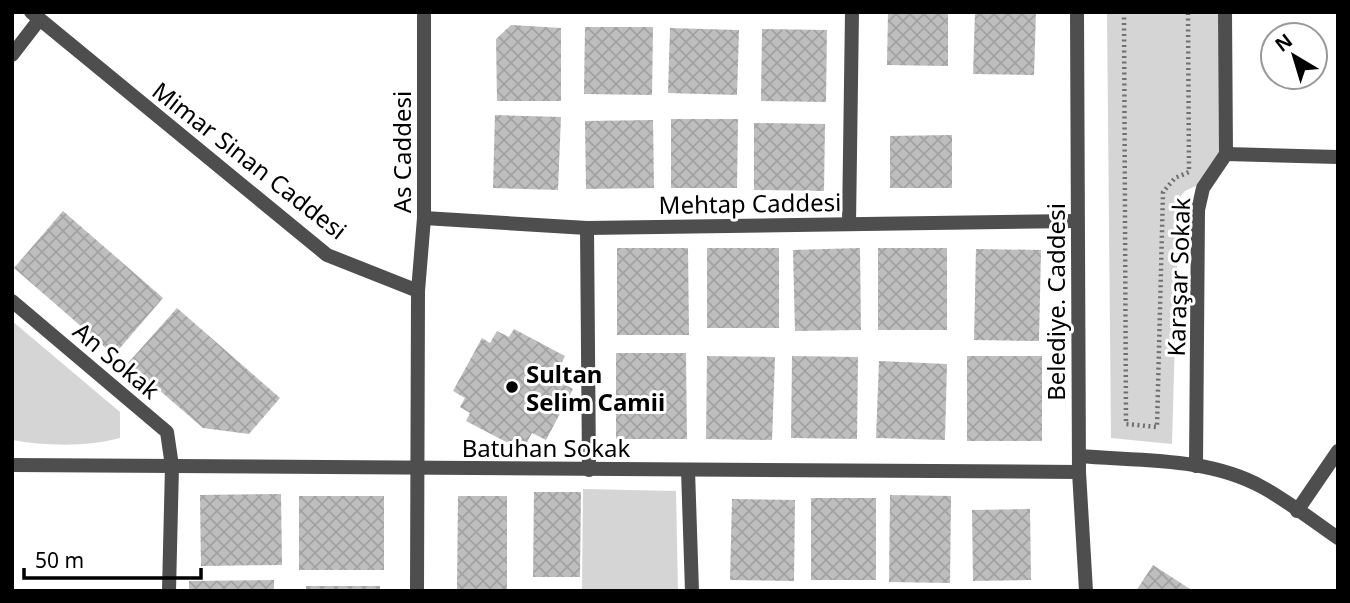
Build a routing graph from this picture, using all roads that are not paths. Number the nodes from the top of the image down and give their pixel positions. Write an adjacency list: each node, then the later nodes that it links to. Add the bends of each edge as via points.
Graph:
1 (424, 12): 9 (street, As Caddesi)
2 (852, 12): 11 (street)
3 (1077, 12): 10 (street, Belediye. Caddesi)
4 (1225, 12): 7 (street)
5 (35, 16): 6 (street); 13 (street, Mimar Sinan Caddesi, via 327,255)
6 (12, 55)
7 (1226, 155): 8 (street); 19 (street, Karaşar Sokak, via 1203,188 1198,210)
8 (1338, 157)
9 (424, 218): 12 (street, Mehtap Caddesi); 13 (street, As Caddesi)
10 (1077, 221): 11 (street, Mehtap Caddesi); 16 (street, Belediye. Caddesi)
11 (849, 224): 12 (street, Mehtap Caddesi)
12 (587, 228): 21 (street)
13 (418, 291): 20 (street)
14 (12, 301): 18 (street, An Sokak, via 167,432)
15 (1338, 451): 24 (street)
16 (1079, 456): 19 (street); 23 (street, Belediye. Caddesi)
17 (12, 465): 18 (street, Batuhan Sokak)
18 (172, 466): 20 (street, Batuhan Sokak); 26 (street, An Sokak)
19 (1196, 466): 24 (street, via 1262,487)
20 (417, 469): 21 (street, Batuhan Sokak); 27 (street)
21 (589, 470): 22 (street, Batuhan Sokak)
22 (688, 470): 23 (street, Batuhan Sokak); 28 (street)
23 (1079, 472): 29 (street, Belediye. Caddesi)
24 (1297, 511): 25 (street)
25 (1338, 538)
26 (169, 591)
27 (417, 591)
28 (692, 591)
29 (1086, 591)

